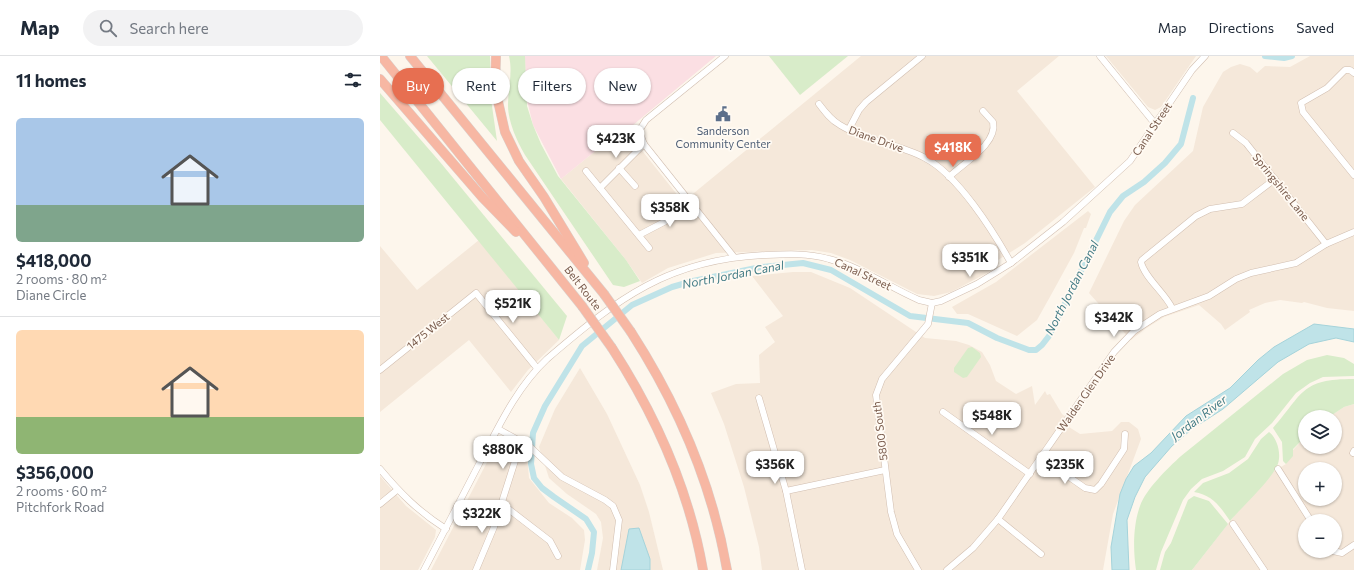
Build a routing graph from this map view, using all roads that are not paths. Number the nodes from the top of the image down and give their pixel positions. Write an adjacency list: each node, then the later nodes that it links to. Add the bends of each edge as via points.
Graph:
1 (381, 56): 30 (highway, Belt Route)
2 (410, 56): 31 (highway, Belt Route)
3 (496, 56): 31 (highway, via 495,88 504,132)
4 (725, 56): 15 (street, via 646,120 638,131)
5 (922, 56): 13 (street, via 866,102)
6 (1100, 56): 12 (street)
7 (1205, 56): 12 (street, Canal Street, via 1192,70)
8 (1354, 74): 18 (street, via 1345,70 1327,88 1301,103 1303,112)
9 (380, 79): 30 (highway, via 482,197)
10 (818, 104): 13 (street, Diane Drive, via 836,122)
11 (983, 111): 19 (street, via 993,122 992,136 985,146)
12 (1156, 125): 29 (street, Canal Street, via 1130,161 1102,189)
13 (849, 129): 19 (street, Diane Drive, via 919,155)
14 (1233, 133): 20 (street, Springshire Lane, via 1246,143)
15 (644, 144): 16 (street); 23 (street)
16 (619, 168): 21 (street); 22 (street)
17 (586, 171): 22 (street)
18 (1354, 175)
19 (949, 176): 29 (street, Diane Drive, via 989,225)
20 (1275, 179): 26 (street, Springshire Lane); 33 (street, via 1242,204 1200,213 1142,260 1142,267)
21 (635, 186)
22 (600, 188): 25 (street)
23 (690, 202): 25 (street, via 664,222); 28 (street)
24 (1354, 232): 26 (street, Walden Glen Drive)
25 (638, 235): 27 (street)
26 (1326, 244): 33 (street, Walden Glen Drive, via 1296,263 1251,273 1209,296)
27 (649, 248)
28 (734, 257): 32 (street, Canal Street, via 799,254 827,258 915,299); 34 (street, Canal Street, via 674,272 648,284 579,332)
29 (1011, 263): 32 (street, Canal Street, via 977,284)
30 (556, 274): 61 (highway, Belt Route, bridge, via 612,348 640,393 666,446 691,518)
31 (603, 294): 62 (highway, Belt Route, bridge, via 654,368 691,442 715,513)
32 (932, 303): 44 (street, 5800 South, via 928,324 882,379 878,389 876,402)
33 (1172, 308): 41 (street, Walden Glen Drive, via 1147,322 1119,346)
34 (538, 368): 35 (street, 1475 West, via 476,293); 38 (street, Canal Street, via 520,391)
35 (380, 370)
36 (760, 398): 47 (street)
37 (943, 412): 45 (street)
38 (498, 429): 40 (street); 53 (street, Canal Street)
39 (1126, 434): 41 (street, via 1124,449 1095,490 1085,488)
40 (521, 442): 49 (street); 60 (street, via 529,446 562,477 604,500 615,509 619,526)
41 (1042, 458): 45 (street, Walden Glen Drive)
42 (380, 469): 46 (street)
43 (1278, 469): 50 (street)
44 (885, 470): 47 (street); 64 (street, 5800 South, via 897,534)
45 (1030, 474): 51 (street, Walden Glen Drive)
46 (397, 490): 48 (street); 53 (street, via 416,509)
47 (786, 491): 63 (street)
48 (380, 504)
49 (502, 504): 57 (street, via 550,541); 59 (street)
50 (1307, 514)
51 (998, 519): 56 (street); 65 (street, Walden Glen Drive, via 972,548)
52 (1233, 524): 66 (street)
53 (446, 528): 58 (street, Canal Street)
54 (1354, 545): 55 (street)
55 (1342, 553)
56 (1040, 554)
57 (558, 556)
58 (424, 570)
59 (476, 570)
60 (613, 570)
61 (703, 570)
62 (727, 570)
63 (802, 570)
64 (918, 570)
65 (947, 570)
66 (1264, 570)

